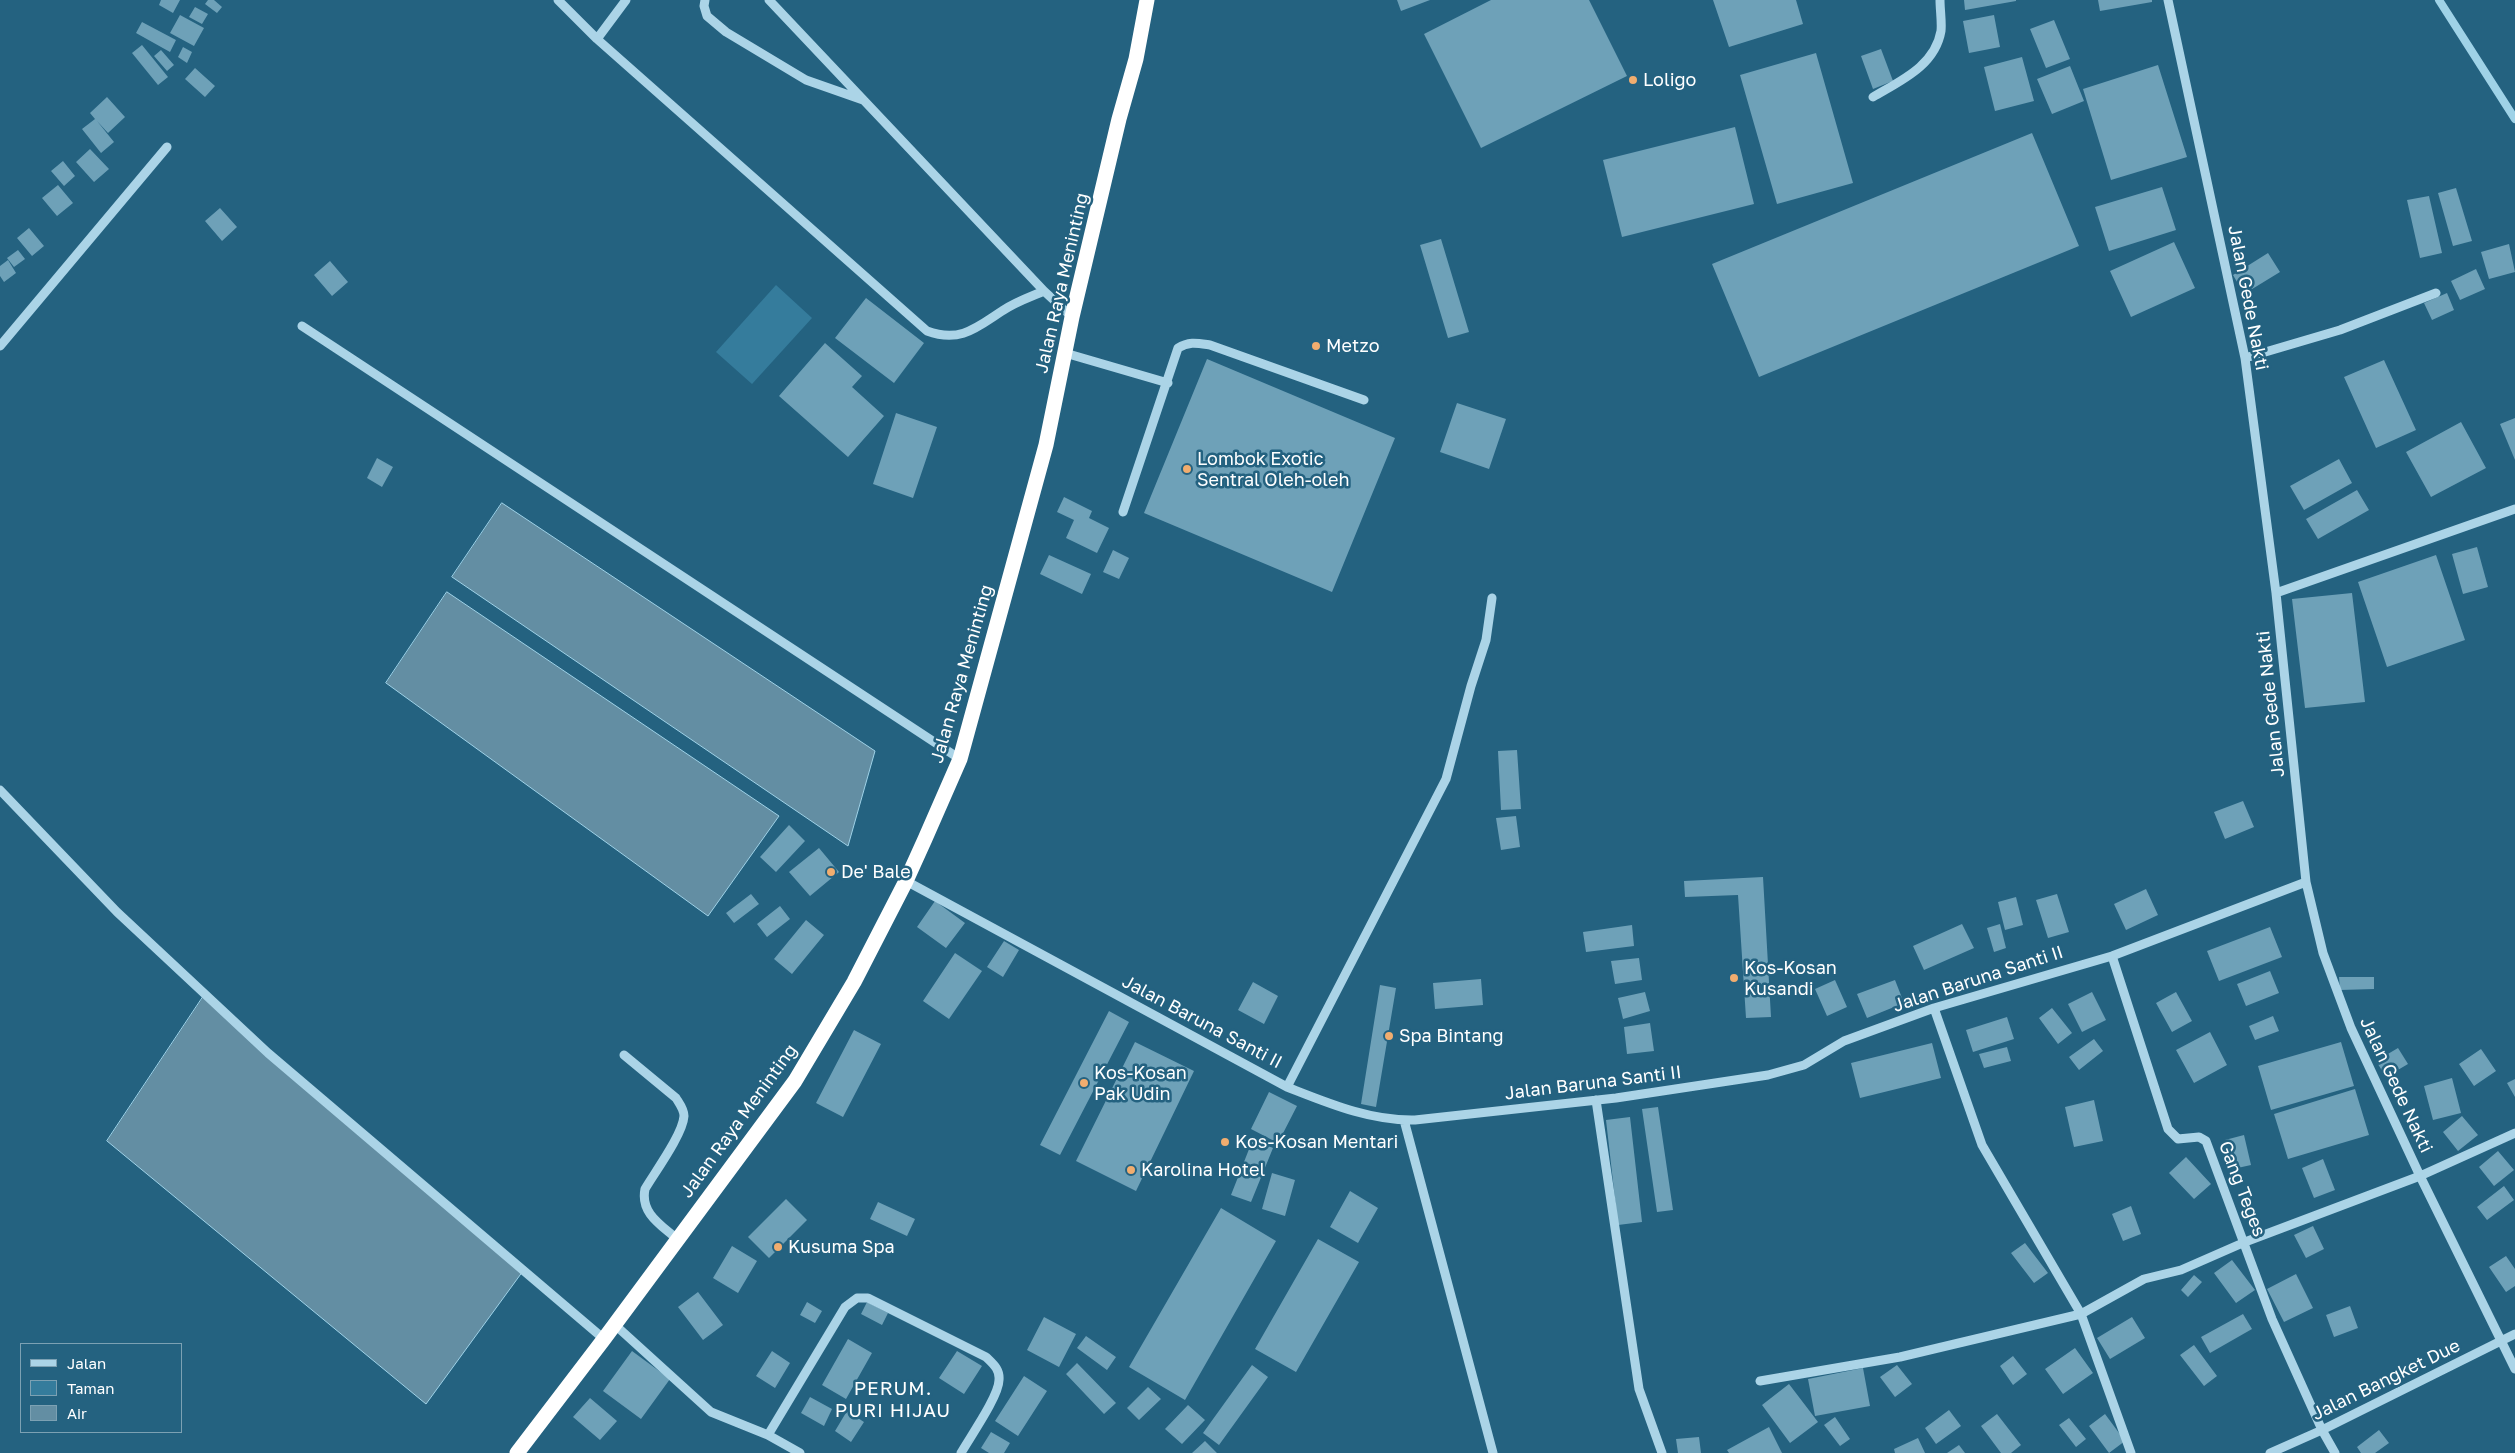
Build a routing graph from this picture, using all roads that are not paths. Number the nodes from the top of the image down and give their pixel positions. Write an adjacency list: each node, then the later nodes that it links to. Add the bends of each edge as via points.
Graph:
1 (558, 0): 8 (street)
2 (626, 0): 8 (street)
3 (705, 0): 10 (street, via 707,16 726,32 806,80)
4 (769, 0): 10 (street)
5 (1147, 0): 14 (highway, Jalan Raya Meninting, via 1136,59)
6 (1940, 0): 9 (street, via 1941,31 1929,58 1922,66)
7 (2168, 0): 18 (street, Jalan Gede Nakti)
8 (598, 39): 12 (street, via 927,331 948,336 961,334 984,324 1023,299)
9 (1873, 97)
10 (865, 101): 12 (street)
11 (167, 147): 16 (street)
12 (1044, 291): 14 (street)
13 (2436, 293): 18 (street, via 2340,330)
14 (1072, 317): 17 (highway, Jalan Raya Meninting)
15 (302, 326): 25 (street)
16 (0, 346)
17 (1065, 353): 19 (street); 25 (highway, Jalan Raya Meninting, via 1046,445)
18 (2245, 358): 23 (street, Jalan Gede Nakti)
19 (1168, 383): 20 (street, via 1178,348 1191,342 1210,344); 22 (street)
20 (1364, 400)
21 (2515, 509): 23 (street)
22 (1123, 512)
23 (2276, 594): 28 (street, Jalan Gede Nakti)
24 (1492, 598): 32 (street, via 1486,640 1446,779)
25 (960, 759): 27 (highway, Jalan Raya Meninting)
26 (0, 790): 42 (street, via 117,912 268,1053)
27 (906, 881): 32 (street, Jalan Baruna Santi II); 37 (highway, Jalan Raya Meninting, via 854,982 795,1081)
28 (2306, 882): 29 (street, Jalan Baruna Santi II); 36 (street, Jalan Gede Nakti, via 2336,991)
29 (2112, 956): 30 (street, Jalan Baruna Santi II); 38 (street, Gang Teges, via 2168,1129 2178,1139 2199,1137 2206,1141)
30 (1934, 1008): 33 (street, Jalan Baruna Santi II, via 1844,1041 1804,1065 1768,1074); 39 (street, via 1982,1145)
31 (624, 1055): 37 (street, via 682,1106 684,1115 674,1141 643,1197 646,1211)
32 (1287, 1087): 34 (street, Jalan Baruna Santi II, via 1336,1106 1390,1120)
33 (1596, 1100): 34 (street, Jalan Baruna Santi II); 52 (street, via 1639,1389)
34 (1404, 1120): 51 (street)
35 (2515, 1133): 36 (street)
36 (2420, 1176): 38 (street); 43 (street, Jalan Gede Nakti)
37 (677, 1239): 40 (highway, Jalan Raya Meninting)
38 (2245, 1242): 39 (street, via 2182,1270 2144,1279); 46 (street, Gang Teges, via 2272,1319)
39 (2081, 1314): 45 (street, via 1900,1357); 53 (street)
40 (614, 1324): 42 (highway, Jalan Raya Meninting); 47 (street, via 711,1412)
41 (2515, 1334): 43 (street, Jalan Bangket Due)
42 (604, 1339): 48 (highway, Jalan Raya Meninting)
43 (2501, 1341): 44 (street, Jalan Gede Nakti); 46 (street, Jalan Bangket Due)
44 (2515, 1369)
45 (1760, 1381)
46 (2322, 1430): 54 (street, Jalan Bangket Due); 55 (street, Gang Teges)
47 (768, 1435): 49 (street); 50 (street, via 845,1307 857,1298 868,1298 986,1357 995,1366 1000,1381 996,1393)
48 (516, 1453)
49 (800, 1453)
50 (961, 1453)
51 (1493, 1453)
52 (1662, 1453)
53 (2131, 1453)
54 (2270, 1453)
55 (2336, 1453)

